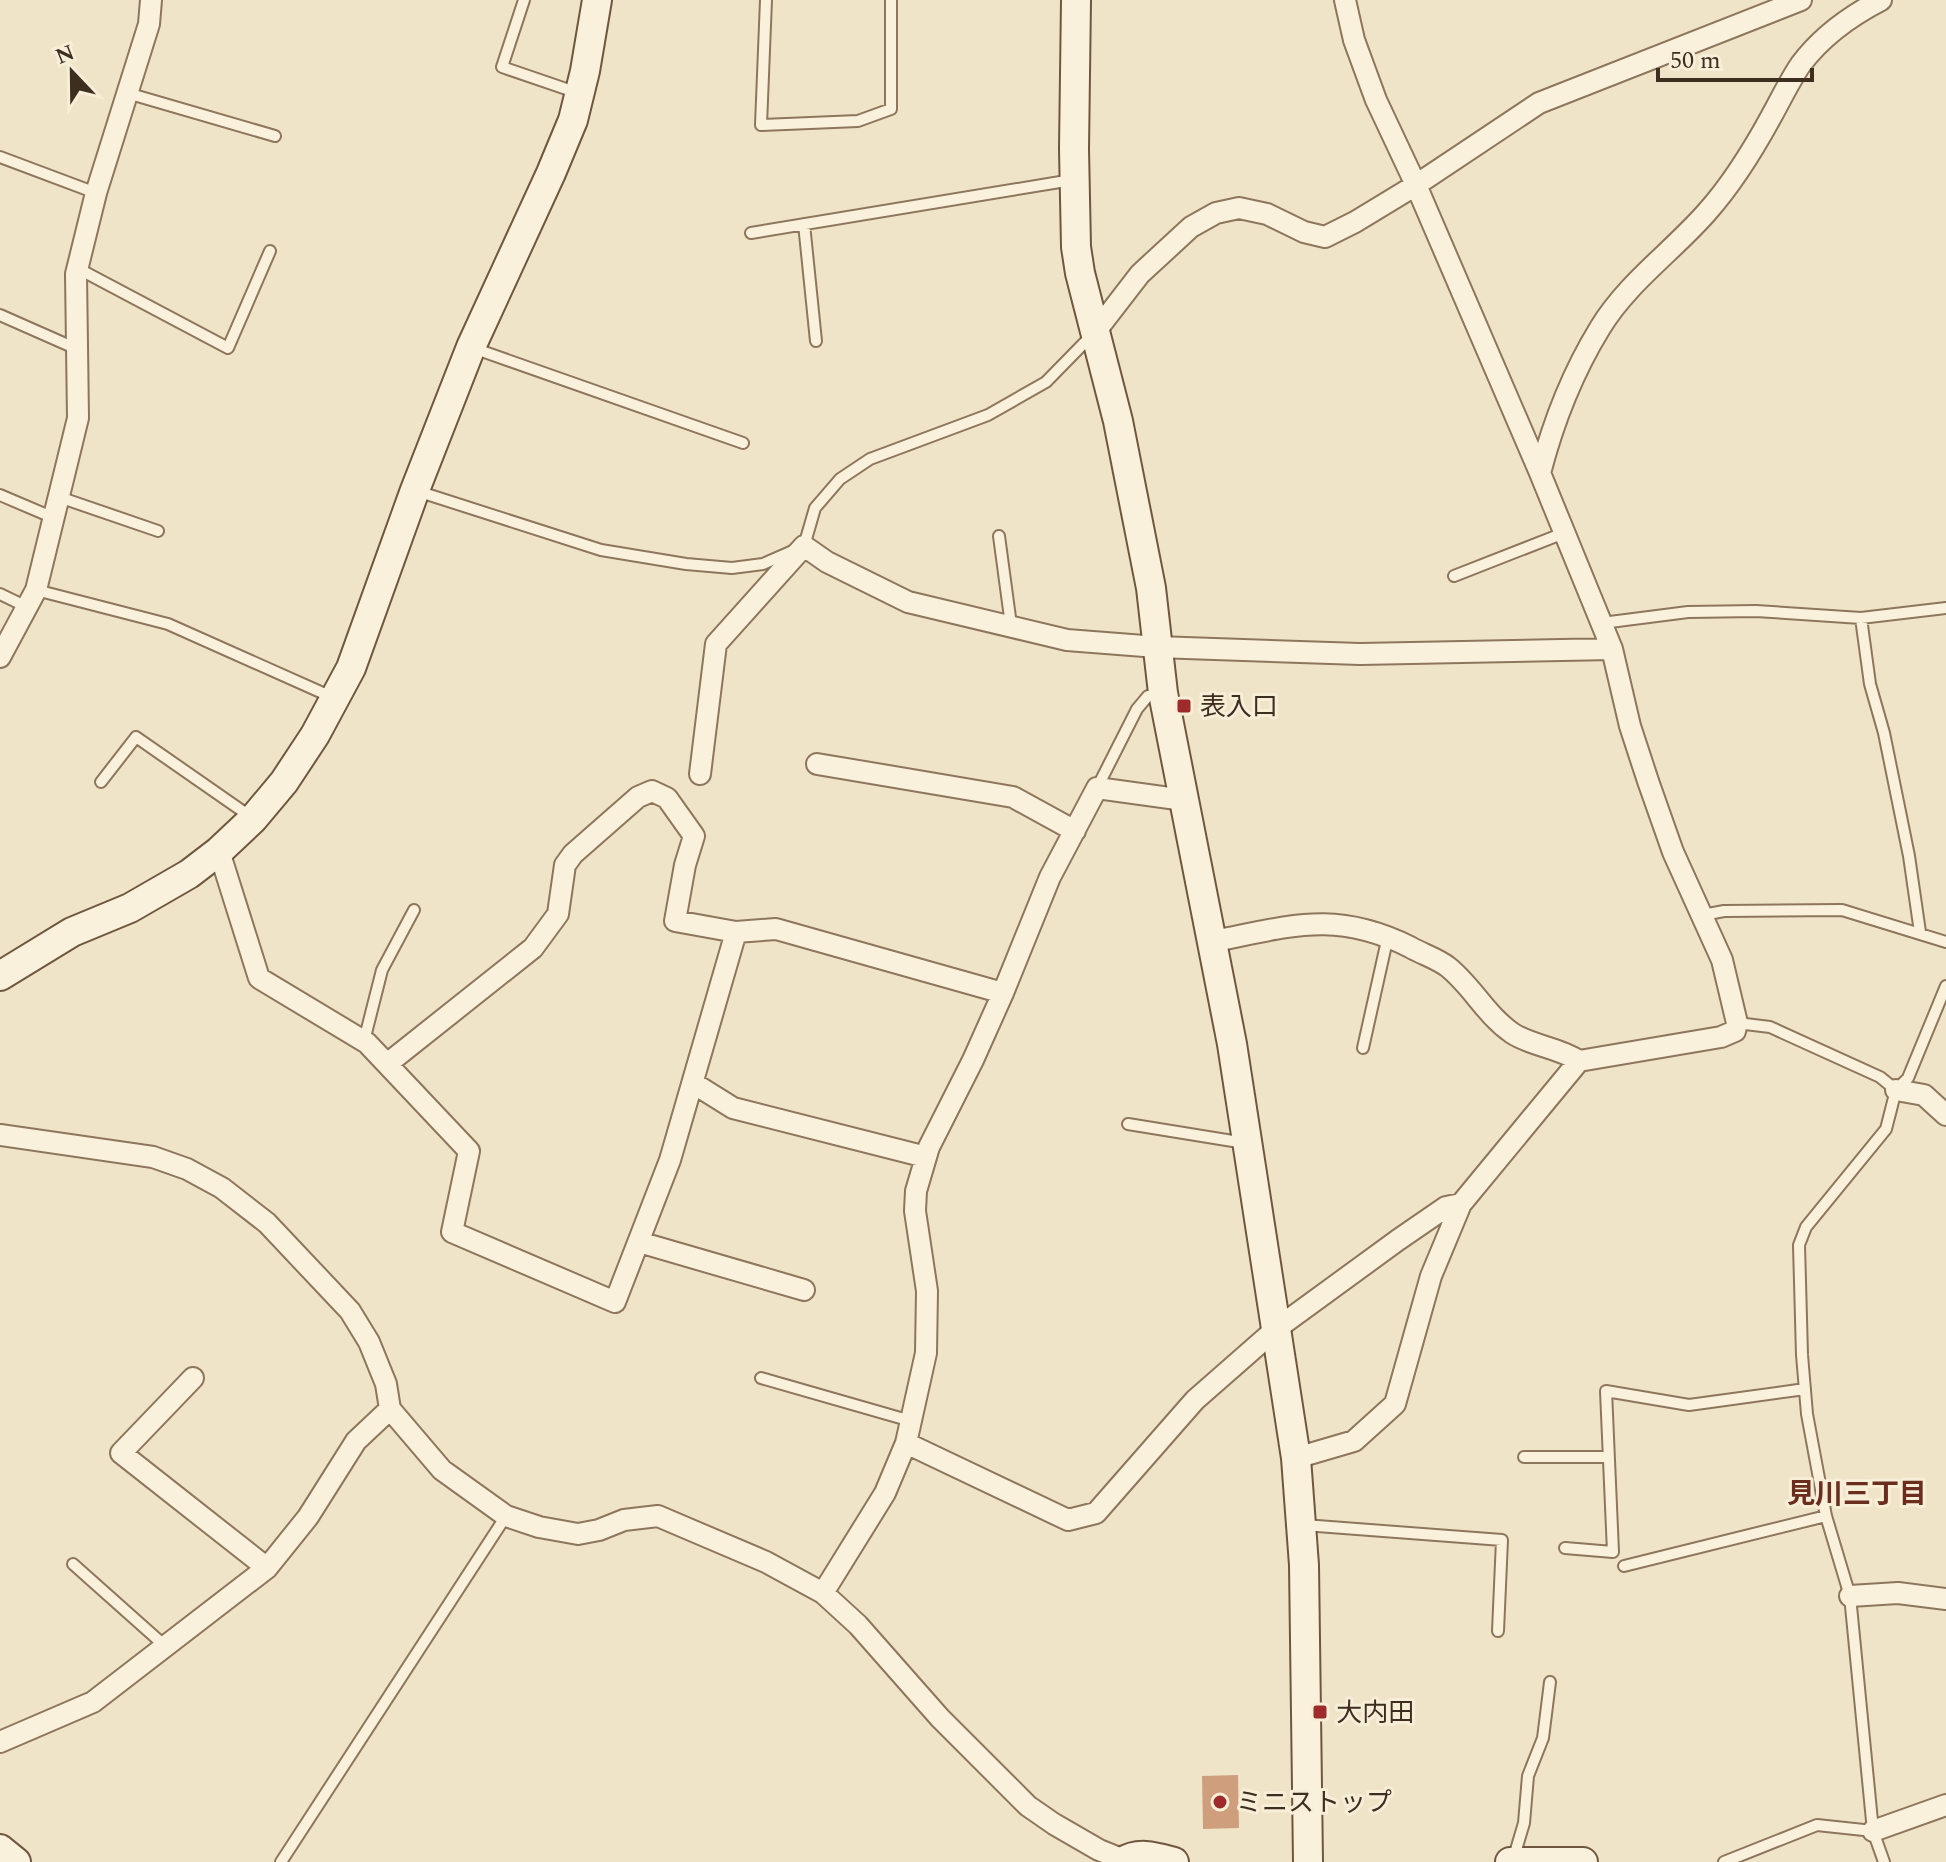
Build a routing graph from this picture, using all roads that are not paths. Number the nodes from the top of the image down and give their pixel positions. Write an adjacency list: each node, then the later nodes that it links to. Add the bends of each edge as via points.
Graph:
1 (151, 0): 10 (street, via 149,24)
2 (524, 0): 11 (lane, via 502,67)
3 (597, 0): 11 (street)
4 (766, 0): 5 (lane, via 761,125 858,121 891,109)
5 (891, 0)
6 (1076, 0): 14 (street)
7 (1345, 0): 15 (street, via 1376,100)
8 (1801, 0): 15 (street, via 1539,103)
9 (1881, 0): 27 (street, via 1852,14 1801,64 1707,212 1628,291 1601,326 1565,400)
10 (127, 93): 12 (lane); 16 (street)
11 (580, 94): 24 (street, via 551,173)
12 (275, 136)
13 (0, 157): 16 (lane)
14 (1074, 179): 17 (lane); 22 (street, via 1076,247)
15 (1416, 185): 22 (street, via 1325,237 1267,214 1239,208 1216,213 1191,227 1140,274); 27 (street)
16 (96, 193): 20 (street)
17 (804, 224): 18 (lane); 23 (lane)
18 (751, 233)
19 (270, 251): 20 (lane, via 228,348)
20 (77, 268): 25 (street)
21 (0, 315): 25 (lane)
22 (1096, 331): 35 (lane, via 1046,382 988,415 870,459 840,479 815,508); 43 (street, via 1126,458)
23 (816, 341)
24 (471, 347): 26 (lane); 28 (street)
25 (77, 349): 30 (street, via 78,418)
26 (743, 443)
27 (1540, 473): 33 (street)
28 (415, 490): 35 (lane, via 601,550 686,564 763,564); 47 (street, via 351,668)
29 (0, 495): 31 (lane)
30 (59, 497): 31 (street); 32 (lane)
31 (54, 518): 38 (street)
32 (158, 531)
33 (1564, 533): 36 (lane); 41 (street)
34 (999, 536): 42 (lane)
35 (804, 546): 42 (street, via 908,602); 49 (street, via 716,644)
36 (1454, 576)
37 (0, 594): 38 (lane)
38 (32, 598): 45 (street); 47 (lane, via 168,624)
39 (1946, 608): 40 (lane)
40 (1861, 618): 41 (lane, via 1688,612); 59 (lane)
41 (1602, 623): 44 (street)
42 (1011, 625): 43 (street, via 1067,640)
43 (1157, 647): 44 (street, via 1360,654); 46 (street)
44 (1612, 649): 57 (street, via 1648,781)
45 (0, 657)
46 (1163, 693): 51 (lane, via 1148,696 1137,709); 52 (street)
47 (334, 698): 53 (street, via 284,782)
48 (817, 764): 54 (street, via 1013,797)
49 (700, 774)
50 (101, 782): 53 (lane, via 136,737)
51 (1097, 788): 52 (street); 54 (street)
52 (1184, 800): 61 (street)
53 (253, 819): 55 (street)
54 (1075, 831): 65 (street, via 1050,877)
55 (219, 851): 63 (street, via 162,891 72,932); 67 (street, via 259,978)
56 (414, 910): 67 (lane, via 382,970)
57 (1703, 915): 59 (lane, via 1842,910); 66 (street, via 1722,960)
58 (736, 932): 65 (street, via 776,929); 70 (street, via 675,921 694,836 667,798 652,791 638,797 573,854 565,865 558,914 533,948); 71 (street)
59 (1920, 932): 62 (lane)
60 (1388, 936): 61 (street, via 1325,922); 68 (lane); 69 (street, via 1448,967 1515,1035)
61 (1214, 941): 76 (street)
62 (1946, 942)
63 (0, 976)
64 (1946, 986): 72 (lane, via 1908,1078)
65 (1003, 993): 77 (street)
66 (1737, 1023): 69 (street, via 1735,1031 1721,1037); 72 (lane, via 1770,1027 1880,1077)
67 (364, 1041): 70 (street)
68 (1363, 1048)
69 (1579, 1061): 78 (street)
70 (387, 1064): 79 (street, via 469,1151 452,1232 615,1302)
71 (693, 1083): 77 (street, via 733,1108); 79 (street)
72 (1896, 1090): 73 (street, via 1924,1095); 84 (lane, via 1886,1129 1806,1227 1799,1245)
73 (1946, 1115)
74 (1128, 1124): 76 (lane)
75 (0, 1135): 85 (street, via 153,1157 222,1188 267,1223 350,1311 369,1342)
76 (1247, 1143): 81 (street)
77 (926, 1157): 86 (street, via 915,1211 927,1291 926,1353)
78 (1461, 1204): 81 (street, via 1446,1207 1410,1231); 90 (street, via 1431,1276 1395,1404 1354,1441)
79 (639, 1242): 80 (street)
80 (804, 1290)
81 (1276, 1329): 87 (street, via 1195,1400 1096,1513 1068,1520); 90 (street)
82 (193, 1378): 97 (street, via 121,1453)
83 (761, 1378): 86 (lane)
84 (1805, 1389): 89 (lane, via 1689,1405 1606,1391); 92 (lane)
85 (390, 1409): 91 (street, via 442,1470); 97 (street, via 356,1441 308,1517)
86 (911, 1421): 87 (street)
87 (906, 1443): 98 (street, via 885,1493)
88 (1524, 1457): 89 (lane)
89 (1609, 1457): 94 (lane, via 1613,1552)
90 (1296, 1458): 93 (street)
91 (506, 1516): 98 (street, via 578,1534 658,1516); 110 (lane)
92 (1826, 1516): 96 (lane); 99 (lane)
93 (1302, 1524): 101 (lane, via 1502,1540); 112 (street)
94 (1565, 1548)
95 (73, 1564): 102 (lane)
96 (1624, 1566)
97 (267, 1568): 102 (street)
98 (823, 1593): 108 (street, via 1028,1806)
99 (1850, 1596): 100 (street, via 1898,1593); 106 (lane)
100 (1946, 1599)
101 (1498, 1631)
102 (165, 1646): 104 (street, via 93,1702)
103 (1550, 1682): 113 (lane, via 1543,1738 1528,1776 1524,1823)
104 (0, 1742)
105 (1946, 1805): 106 (street)
106 (1873, 1831): 115 (lane, via 1817,1825); 116 (lane)
107 (0, 1849): 109 (street)
108 (1123, 1861): 111 (street, via 1149,1856)
109 (16, 1862)
110 (281, 1862)
111 (1174, 1862)
112 (1308, 1862)
113 (1511, 1862): 114 (street)
114 (1583, 1862)
115 (1724, 1862)
116 (1884, 1862)

